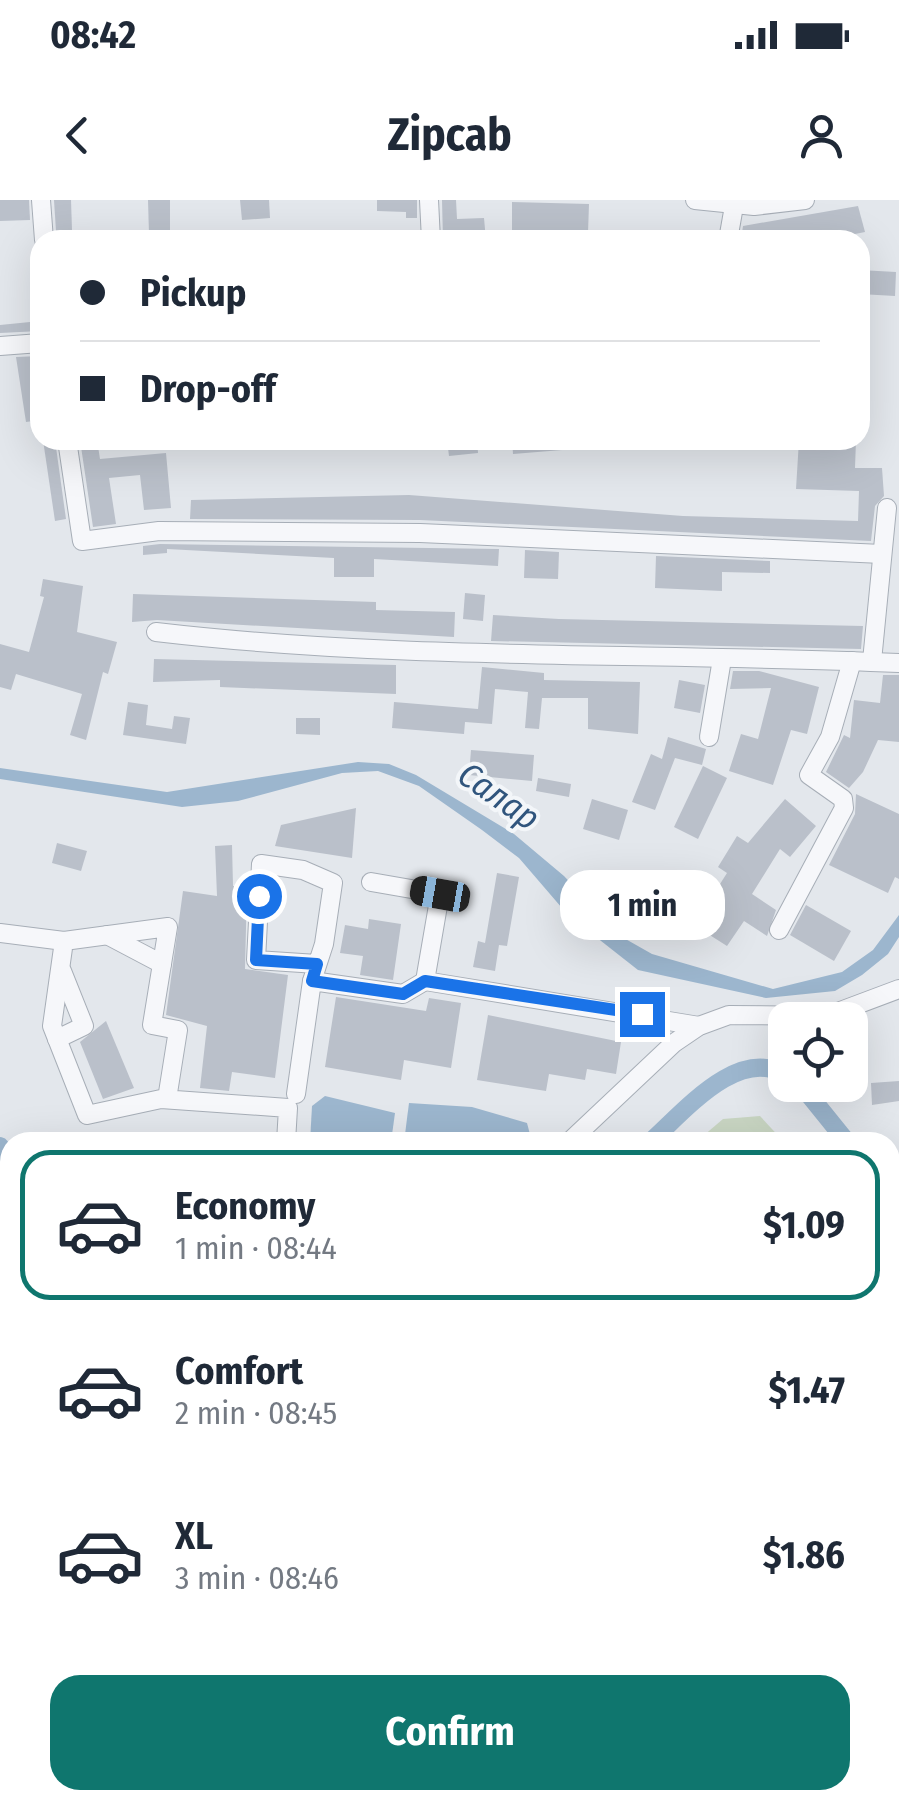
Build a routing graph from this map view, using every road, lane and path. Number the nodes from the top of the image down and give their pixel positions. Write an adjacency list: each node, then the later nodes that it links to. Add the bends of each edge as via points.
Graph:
1 (40, 200): 6 (street)
2 (429, 200): 7 (street)
3 (695, 200): 5 (street)
4 (806, 200): 5 (street)
5 (734, 206): 8 (street)
6 (43, 230)
7 (430, 230)
8 (730, 230)
9 (30, 344): 10 (street)
10 (0, 346)
11 (68, 450): 13 (street, via 82,541 159,531 420,533)
12 (887, 508): 13 (street)
13 (882, 554): 17 (street)
14 (156, 632): 15 (street, via 246,642)
15 (722, 659): 16 (street); 19 (street)
16 (852, 661): 17 (street); 21 (street, via 830,737 809,775 842,799 844,808)
17 (872, 662): 18 (street)
18 (899, 662)
19 (709, 736)
20 (370, 882): 28 (street, via 440,894)
21 (779, 930)
22 (0, 932): 24 (street)
23 (107, 935): 24 (street); 25 (street); 25 (street, via 168,927)
24 (64, 941): 26 (street)
25 (162, 964): 33 (street, via 152,1025 178,1030)
26 (60, 966): 31 (street, via 52,1026); 31 (street, via 84,1026)
27 (314, 972): 27 (street, via 333,883 304,870 261,864 256,960); 28 (street, via 403,994); 32 (street)
28 (425, 981): 30 (street)
29 (899, 989): 30 (street, via 826,1016 729,1015)
30 (698, 1026): 35 (street)
31 (58, 1039): 33 (street, via 87,1114)
32 (296, 1094)
33 (167, 1099): 34 (street, via 288,1108)
34 (286, 1132)
35 (580, 1132)

